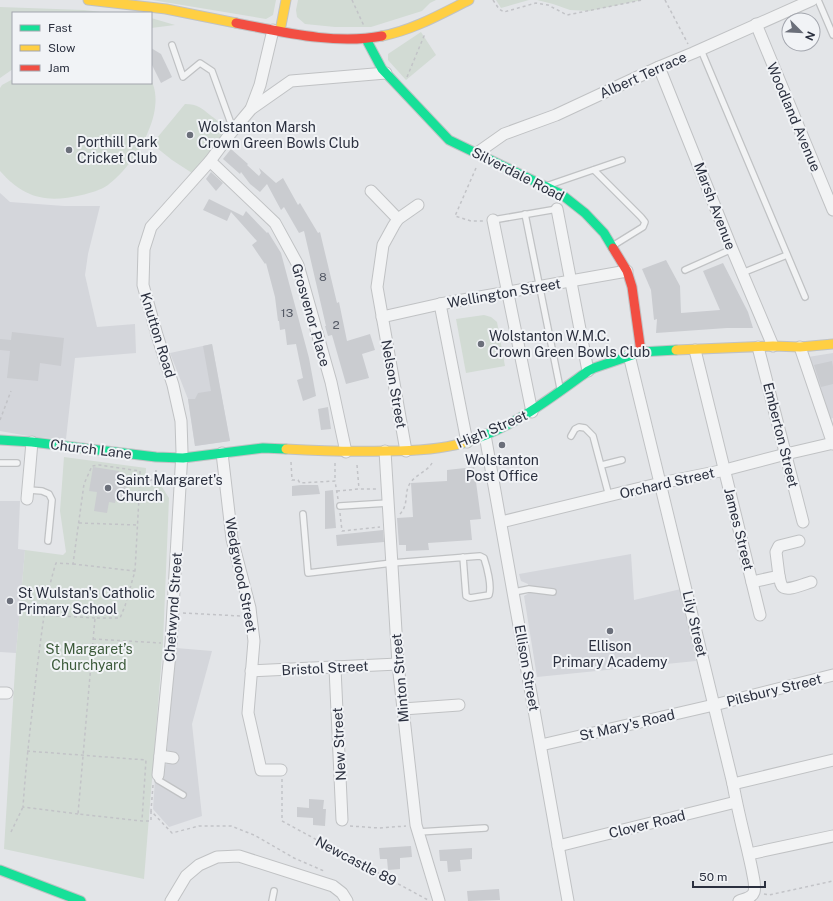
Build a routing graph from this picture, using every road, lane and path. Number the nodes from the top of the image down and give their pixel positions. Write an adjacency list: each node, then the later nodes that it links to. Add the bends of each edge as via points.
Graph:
1 (88, 0): 12 (main road, via 166,9)
2 (286, 0): 12 (main road)
3 (352, 0): 14 (path)
4 (469, 0): 10 (main road)
5 (493, 0): 6 (path, via 504,12 536,3 548,5 567,15)
6 (642, 0)
7 (665, 0): 16 (path)
8 (812, 0): 11 (street, Albert Terrace)
9 (818, 0): 13 (lane)
10 (418, 24): 14 (main road, via 387,35); 19 (path, via 424,36 406,80)
11 (756, 24): 16 (street, Albert Terrace); 30 (street, Woodland Avenue)
12 (275, 34): 14 (main road); 20 (street)
13 (833, 35)
14 (368, 38): 18 (main road, Silverdale Road)
15 (172, 45): 21 (lane, via 183,78 200,63 212,71)
16 (697, 52): 17 (street, Albert Terrace); 36 (lane)
17 (659, 67): 22 (street, Albert Terrace, via 556,115 504,134); 35 (street, Marsh Avenue)
18 (386, 73): 19 (main road, Silverdale Road); 20 (street, via 291,81)
19 (399, 87): 22 (main road, Silverdale Road, via 449,140)
20 (251, 109): 21 (street)
21 (232, 132): 24 (street, Knutton Road)
22 (480, 154): 26 (main road, Silverdale Road); 33 (path, via 455,216 471,221)
23 (622, 160): 25 (lane)
24 (210, 161): 66 (street, Grosvenor Place, via 275,223 298,265 331,382); 71 (street, Knutton Road, via 152,227 144,249 143,285 173,385 181,421)
25 (594, 170): 26 (lane); 34 (lane, via 645,222 643,227)
26 (545, 186): 34 (main road, Silverdale Road, via 561,194 586,213)
27 (371, 191): 32 (street)
28 (418, 205): 32 (street)
29 (557, 209): 31 (lane); 40 (street)
30 (833, 210)
31 (525, 214): 33 (lane); 41 (lane)
32 (398, 219): 45 (street, Nelson Street, via 383,245 377,286)
33 (493, 220): 42 (street)
34 (612, 246): 38 (main road, Silverdale Road)
35 (732, 249): 37 (lane); 39 (street, Marsh Avenue)
36 (787, 255): 39 (lane); 43 (lane)
37 (686, 270)
38 (627, 271): 40 (street, Wellington Street); 51 (main road, Silverdale Road, via 632,287)
39 (742, 273): 47 (street, Marsh Avenue)
40 (570, 281): 41 (street, Wellington Street); 53 (street)
41 (540, 287): 42 (street, Wellington Street); 55 (lane)
42 (508, 293): 44 (street, Wellington Street); 56 (street)
43 (805, 296)
44 (440, 304): 45 (street, Wellington Street); 62 (street)
45 (382, 317): 65 (street, Nelson Street)
46 (833, 344): 48 (main road, High Street)
47 (773, 346): 48 (main road, High Street); 49 (main road, High Street)
48 (800, 346): 63 (street)
49 (758, 347): 50 (main road, High Street); 68 (street, Emberton Street)
50 (695, 350): 51 (main road, High Street); 79 (street, James Street)
51 (641, 352): 52 (main road, High Street)
52 (629, 355): 53 (main road, High Street); 82 (street, Lily Street)
53 (588, 371): 55 (main road, High Street)
54 (11, 391): 57 (path)
55 (560, 391): 56 (main road, High Street)
56 (532, 412): 58 (main road, High Street)
57 (0, 420)
58 (485, 435): 62 (main road, High Street); 92 (street, Ellison Street)
59 (571, 436): 78 (lane, via 575,428 590,431)
60 (0, 440): 61 (main road, Church Lane)
61 (32, 442): 70 (main road, Church Lane); 86 (street)
62 (467, 442): 65 (main road, High Street, via 446,448)
63 (833, 443): 68 (street, Orchard Street)
64 (385, 451): 65 (main road, High Street); 66 (main road, High Street); 88 (street, Minton Street)
65 (406, 451)
66 (346, 452): 67 (main road, High Street, via 262,448)
67 (222, 453): 71 (main road, High Street); 111 (street, Wedgwood Street, via 232,539)
68 (786, 454): 79 (street, Orchard Street); 93 (street, Emberton Street)
69 (291, 456): 81 (path, via 292,480 298,480 300,483)
70 (156, 457): 71 (main road, Church Lane); 80 (path, via 154,480)
71 (182, 458): 108 (street, Chetwynd Street)
72 (622, 460): 78 (lane)
73 (0, 463): 74 (lane)
74 (17, 463)
75 (335, 463): 81 (path)
76 (432, 463): 91 (path, via 410,483 407,488 407,503)
77 (357, 464): 83 (path)
78 (602, 465): 87 (lane)
79 (725, 470): 82 (street, Orchard Street); 104 (street, James Street)
80 (140, 478): 94 (path, via 140,471 92,466 84,484); 95 (path)
81 (335, 481): 85 (path)
82 (661, 483): 87 (street, Orchard Street); 120 (street, Lily Street)
83 (359, 489): 84 (path); 85 (path)
84 (380, 490)
85 (337, 491): 89 (path)
86 (28, 494): 97 (lane, via 42,491 52,500)
87 (609, 496): 92 (street, Orchard Street)
88 (388, 503): 89 (lane); 100 (street, Minton Street)
89 (340, 507): 96 (path, via 342,531)
90 (303, 514): 100 (lane, via 308,573)
91 (397, 517)
92 (501, 522): 106 (street, Ellison Street)
93 (803, 522)
94 (79, 523): 95 (path); 101 (path)
95 (138, 525): 102 (path)
96 (382, 527)
97 (48, 541)
98 (799, 541): 103 (street, via 779,546 776,552)
99 (463, 557): 99 (lane, via 466,596 470,598 489,595 484,558); 100 (lane)
100 (392, 562): 115 (street, Minton Street)
101 (73, 564): 102 (path); 109 (path, via 56,563 49,583)
102 (135, 571): 112 (path, via 120,618)
103 (779, 576): 104 (street); 105 (street, via 784,588)
104 (752, 582): 110 (street, James Street)
105 (811, 582)
106 (514, 592): 107 (lane); 122 (street, Ellison Street)
107 (553, 592)
108 (173, 612): 111 (path); 114 (street, Chetwynd Street)
109 (44, 615): 112 (path); 123 (path)
110 (760, 615)
111 (251, 617): 117 (street, Wedgwood Street, via 254,641)
112 (95, 618): 113 (path)
113 (93, 639): 114 (path); 124 (path)
114 (171, 643): 125 (street, Chetwynd Street)
115 (398, 664): 116 (street, Bristol Street); 121 (street, Minton Street)
116 (335, 668): 117 (street, Bristol Street); 136 (street, New Street)
117 (252, 671): 128 (street, Wedgwood Street, via 248,713 260,770)
118 (833, 675): 120 (street, Pilsbury Street)
119 (459, 705): 121 (street)
120 (714, 705): 122 (street, St Mary's Road); 130 (street, Lily Street)
121 (403, 709): 139 (street, Minton Street)
122 (541, 745): 142 (street, Ellison Street)
123 (27, 751): 124 (path); 133 (path)
124 (82, 755): 135 (path); 137 (path, via 146,760)
125 (160, 756): 126 (street); 129 (street, Chetwynd Street)
126 (173, 758)
127 (833, 760): 130 (street)
128 (282, 770): 153 (path, Newcastle 89, via 282,821)
129 (158, 775): 131 (lane, via 158,780); 134 (path, via 154,778)
130 (734, 784): 132 (street, Lily Street)
131 (183, 795)
132 (736, 802): 142 (street, Clover Road); 143 (street, Lily Street)
133 (23, 807): 135 (path); 140 (path)
134 (151, 811): 137 (path, via 151,821); 145 (path, via 172,833 198,826 230,826 254,835 294,858)
135 (78, 814): 137 (path)
136 (342, 820): 139 (path, via 342,825)
137 (142, 821)
138 (485, 828): 139 (lane)
139 (417, 829): 154 (street, Minton Street)
140 (11, 832)
141 (833, 836): 143 (street)
142 (558, 846): 155 (street, Ellison Street)
143 (749, 854): 148 (street, Lily Street)
144 (0, 870): 149 (main road)
145 (330, 874)
146 (833, 881): 148 (path, via 769,895)
147 (274, 891): 151 (lane)
148 (753, 893): 156 (street, via 748,898)
149 (80, 901)
150 (171, 901): 152 (street, via 186,876 199,865 217,857 238,856 333,886)
151 (272, 901)
152 (347, 901)
153 (430, 901)
154 (439, 901)
155 (568, 901)
156 (738, 901)

